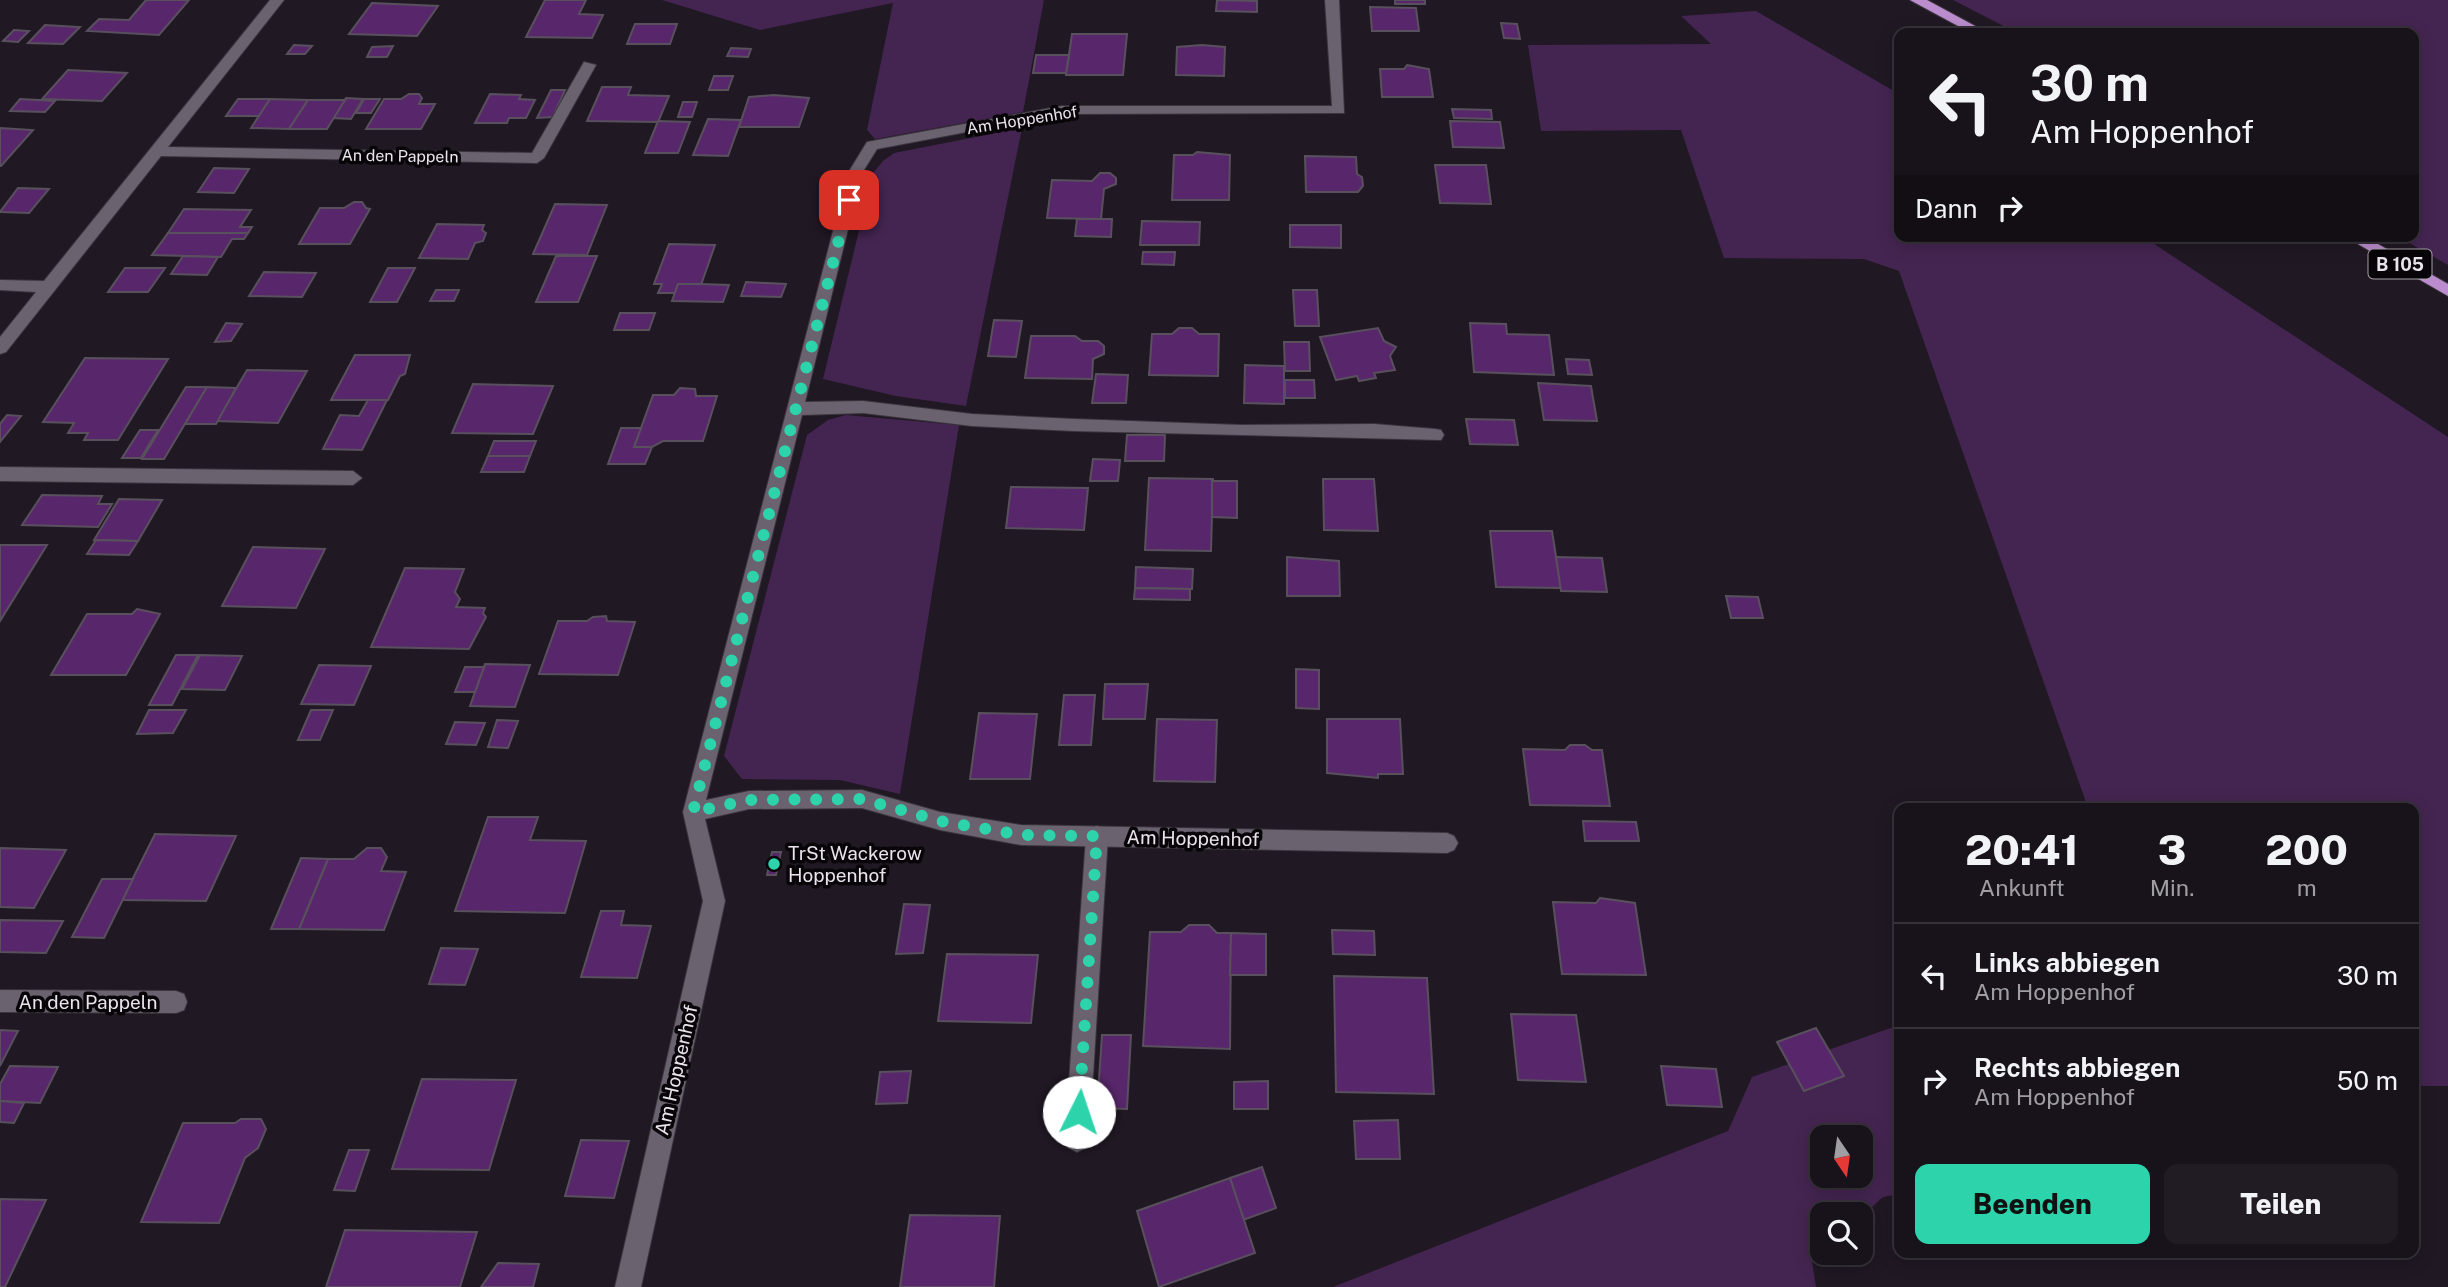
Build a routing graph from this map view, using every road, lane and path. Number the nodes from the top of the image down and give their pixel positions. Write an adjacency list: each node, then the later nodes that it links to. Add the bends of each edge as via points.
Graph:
1 (277, 0): 6 (street)
2 (1332, 0): 12 (street, Am Hoppenhof, via 1339,110 1062,110 872,145 855,173)
3 (1917, 0): 4 (highway)
4 (1971, 28)
5 (589, 65): 6 (street, An den Pappeln, via 537,158)
6 (157, 151): 9 (street)
7 (2362, 242): 10 (highway, B 105)
8 (0, 285): 9 (street)
9 (49, 287): 11 (street)
10 (2448, 291)
11 (0, 348)
12 (795, 409): 13 (street, via 863,407 972,420 1074,425); 16 (street, Am Hoppenhof)
13 (1435, 435)
14 (0, 474): 15 (street)
15 (353, 478)
16 (693, 812): 17 (street, Am Hoppenhof, via 749,800 862,799 940,821 1021,835); 22 (street, Am Hoppenhof, via 714,901)
17 (1097, 836): 18 (street, Am Hoppenhof); 21 (street)
18 (1447, 843)
19 (0, 1001): 20 (street, An den Pappeln)
20 (176, 1002)
21 (1077, 1140)
22 (628, 1287)

